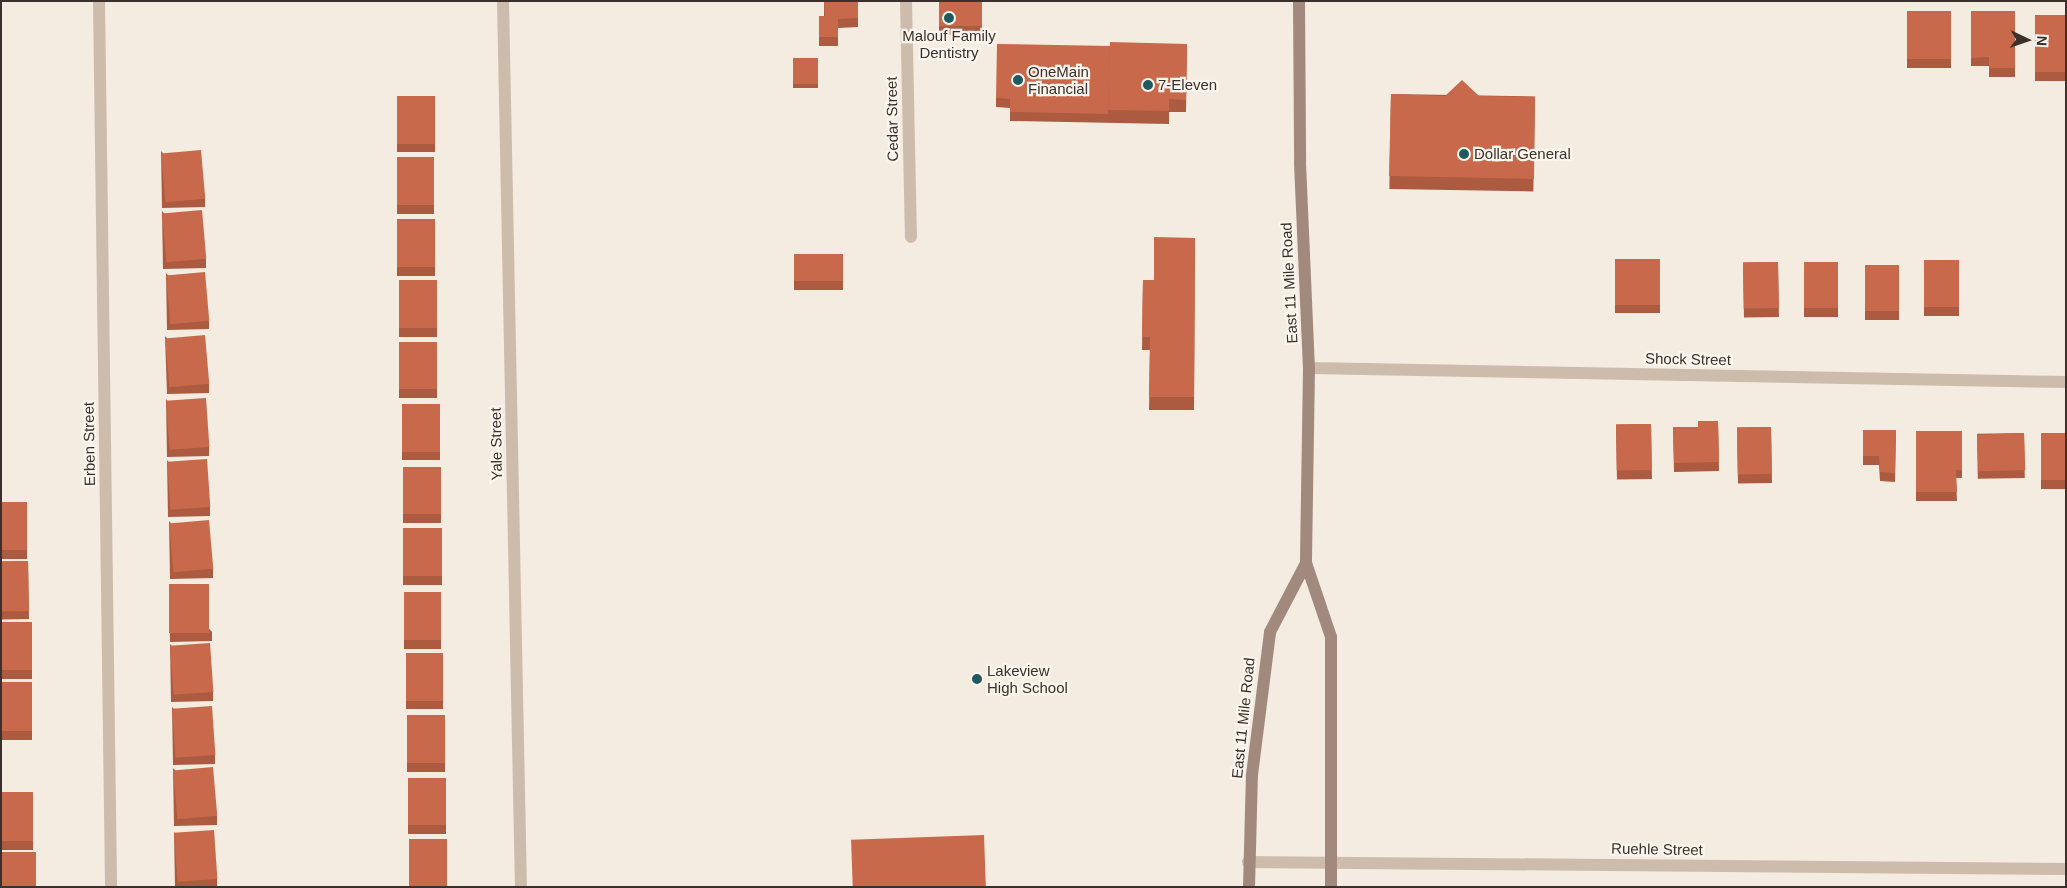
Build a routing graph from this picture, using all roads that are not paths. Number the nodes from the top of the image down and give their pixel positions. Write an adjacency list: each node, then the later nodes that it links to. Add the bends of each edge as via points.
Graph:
1 (99, 1): 12 (street, Erben Street)
2 (503, 1): 13 (street, Yale Street)
3 (906, 1): 5 (street, Cedar Street)
4 (1299, 1): 6 (main road, East 11 Mile Road, via 1300,163)
5 (911, 236)
6 (1309, 368): 7 (street, Shock Street); 8 (main road, East 11 Mile Road)
7 (2066, 382)
8 (1306, 563): 9 (main road, East 11 Mile Road, via 1331,638); 10 (main road, East 11 Mile Road, via 1270,632 1252,774)
9 (1330, 861): 10 (street, Ruehle Street); 11 (street, Ruehle Street); 15 (main road, East 11 Mile Road)
10 (1248, 862): 14 (main road, East 11 Mile Road)
11 (2066, 869)
12 (111, 887)
13 (521, 887)
14 (1248, 887)
15 (1331, 887)

